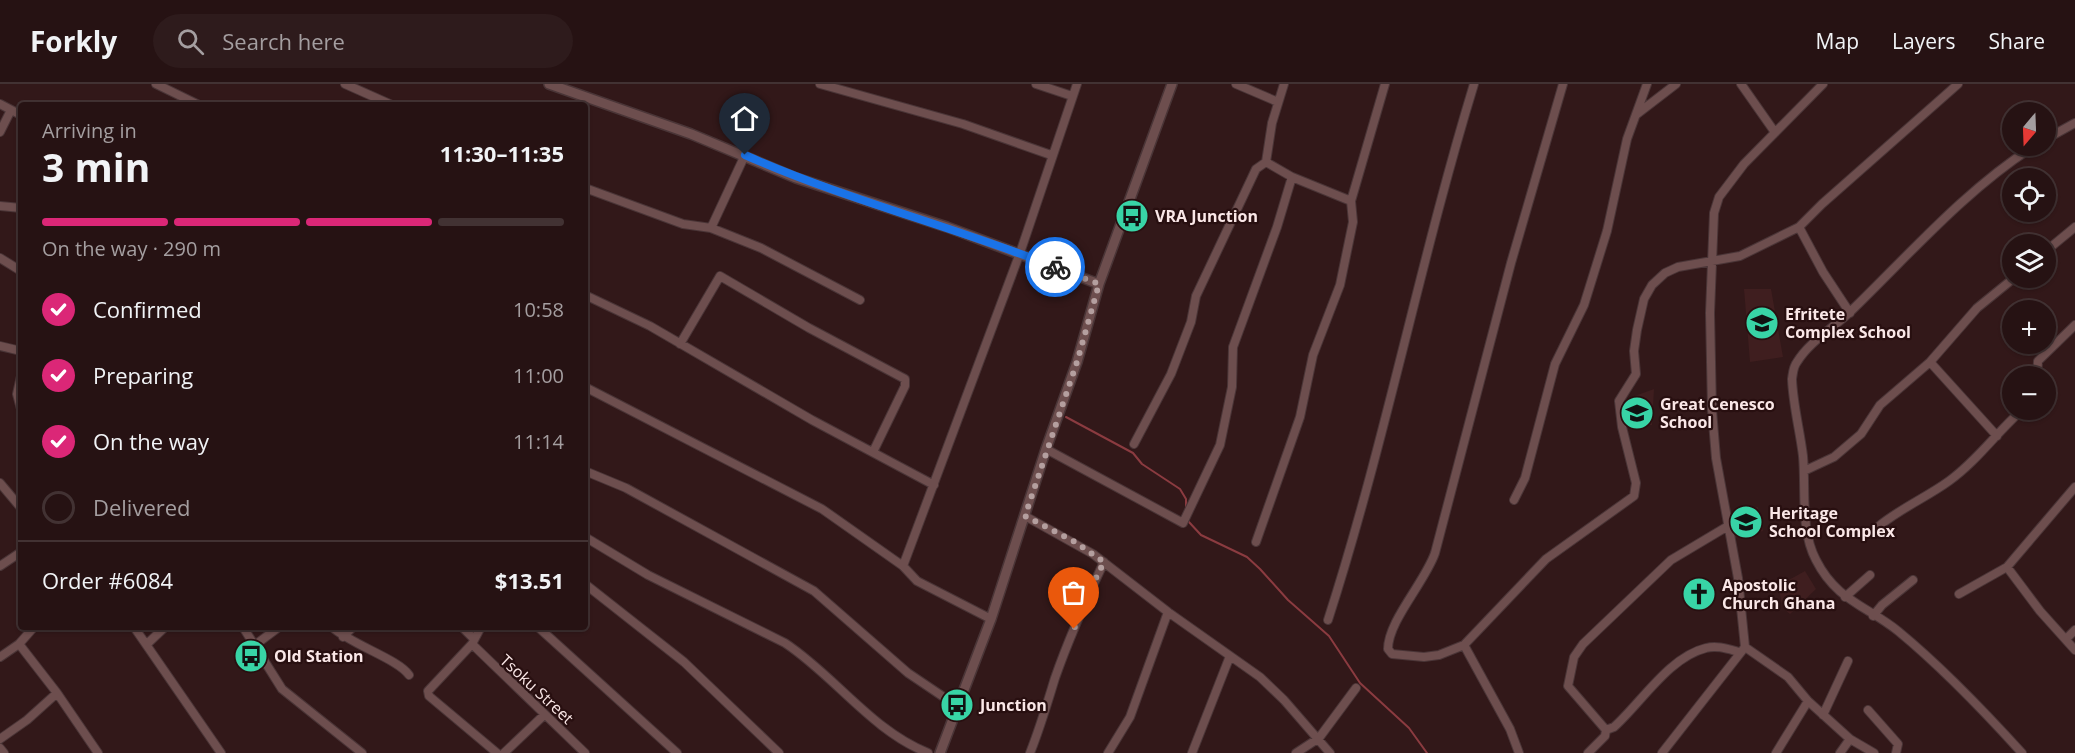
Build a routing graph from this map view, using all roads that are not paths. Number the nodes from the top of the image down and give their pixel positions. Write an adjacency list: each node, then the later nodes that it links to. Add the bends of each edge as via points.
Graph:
1 (156, 84): 19 (street)
2 (345, 84): 20 (street)
3 (549, 84): 30 (street)
4 (820, 84): 31 (street, via 963,123)
5 (1035, 84): 18 (street)
6 (1077, 84): 18 (street)
7 (1172, 84): 47 (street)
8 (1236, 84): 21 (street)
9 (1284, 84): 21 (street)
10 (1385, 84): 36 (street)
11 (1474, 84): 89 (street, via 1357,528)
12 (1563, 84): 107 (street, via 1511,263 1435,553 1399,620 1388,650 1399,656 1424,657)
13 (1647, 84): 25 (street)
14 (1676, 84): 25 (street)
15 (1741, 84): 27 (street)
16 (1823, 84): 27 (street)
17 (1958, 84): 39 (street)
18 (1072, 96): 31 (street)
19 (193, 102)
20 (385, 102)
21 (1278, 102): 33 (street)
22 (0, 104): 23 (street)
23 (10, 110): 24 (street); 28 (street)
24 (18, 114)
25 (1635, 116): 69 (street, via 1584,305 1555,364 1525,478)
26 (2075, 123): 29 (street)
27 (1774, 131): 45 (street, via 1719,197)
28 (0, 132)
29 (2056, 133)
30 (745, 155): 41 (street); 43 (street, via 835,192)
31 (1052, 155): 43 (street)
32 (2020, 156): 51 (street, via 1944,217)
33 (1266, 162): 34 (street); 61 (street, via 1251,179 1220,242 1193,305 1177,359)
34 (1292, 177): 36 (street); 62 (street, via 1235,341 1232,387 1220,445 1183,523)
35 (588, 189): 41 (street, via 683,224)
36 (1351, 201): 75 (street, via 1353,222 1340,285 1313,355 1300,417)
37 (0, 206): 38 (street)
38 (18, 208)
39 (1799, 227): 45 (street, via 1740,256); 51 (street)
40 (2075, 227): 42 (street)
41 (711, 228): 50 (street, via 761,248)
42 (2056, 243)
43 (1020, 253): 47 (street); 67 (street)
44 (0, 258): 46 (street)
45 (1711, 260): 72 (street, via 1712,410); 107 (street, via 1665,273 1644,299 1634,351 1636,374 1619,401 1636,483 1634,495 1546,559)
46 (18, 270)
47 (1099, 284): 62 (street)
48 (2002, 288): 56 (street, via 1977,308)
49 (588, 296): 53 (street)
50 (860, 300)
51 (1850, 313): 64 (street, via 1804,352 1794,367 1792,390)
52 (2075, 326): 57 (street, via 2038,361)
53 (680, 344): 63 (street); 63 (street, via 720,276 890,369 904,379 904,386)
54 (0, 346): 55 (street)
55 (18, 350)
56 (1930, 362): 60 (street); 64 (street, via 1880,405 1861,434 1841,452)
57 (2038, 366)
58 (588, 389): 79 (street, via 822,509)
59 (2012, 420): 60 (street)
60 (1996, 436): 73 (street, via 1949,481 1902,508)
61 (1134, 444)
62 (1046, 449): 71 (street)
63 (873, 452): 67 (street)
64 (1804, 471): 85 (street, via 1806,522 1814,557)
65 (588, 472): 117 (street, via 626,488 814,591 908,673)
66 (0, 483): 70 (street)
67 (934, 485): 79 (street)
68 (2075, 487): 80 (street)
69 (1514, 500)
70 (18, 504)
71 (1025, 516): 77 (street); 88 (street)
72 (1728, 526): 108 (street, via 1738,579); 121 (street, via 1671,560 1574,657 1568,686)
73 (1880, 526)
74 (588, 539): 135 (street, via 648,575 785,643 894,736)
75 (1256, 542)
76 (18, 554): 78 (street)
77 (1104, 562): 86 (street); 137 (street, via 1084,602)
78 (0, 566)
79 (903, 566): 88 (street, via 916,580)
80 (2007, 567): 84 (street); 102 (street)
81 (1870, 575): 85 (street)
82 (1913, 580): 87 (street)
83 (588, 586): 134 (street, via 684,662)
84 (1959, 594)
85 (1845, 597): 87 (street)
86 (1168, 612): 110 (street); 138 (street, via 1130,717)
87 (1873, 616): 149 (street, via 1898,631 1940,668)
88 (990, 619): 117 (street)
89 (1328, 620)
90 (31, 630): 104 (street)
91 (136, 630): 105 (street)
92 (162, 630): 105 (street)
93 (245, 630): 106 (street)
94 (275, 630): 106 (street)
95 (335, 630): 101 (street)
96 (350, 630): 101 (street)
97 (464, 630): 103 (street, Tsoku Street)
98 (479, 630): 103 (street)
99 (541, 630): 133 (street)
100 (2075, 630): 102 (street)
101 (343, 637): 113 (street)
102 (2067, 639): 109 (street)
103 (473, 641): 119 (street, Tsoku Street); 130 (street, via 430,686 429,696)
104 (19, 644): 111 (street); 115 (street)
105 (147, 644): 128 (street)
106 (255, 645): 129 (street, via 273,678 292,699)
107 (1464, 645): 142 (street)
108 (1742, 649): 116 (street, via 1788,677); 121 (street, via 1708,647 1695,652 1671,669 1614,728); 144 (street)
109 (2075, 650)
110 (1230, 656): 122 (street, via 1284,699); 139 (street)
111 (0, 657)
112 (1848, 661): 120 (street)
113 (409, 675)
114 (1356, 688): 122 (street)
115 (57, 693): 123 (street); 127 (street)
116 (1808, 701): 120 (street); 145 (street)
117 (957, 706): 136 (street)
118 (1868, 710): 148 (street, via 1893,736 1898,744)
119 (544, 715): 131 (street); 132 (street, Tsoku Street)
120 (1823, 715): 124 (street)
121 (1606, 730): 143 (street)
122 (1319, 738): 140 (street); 141 (street)
123 (0, 739)
124 (1850, 739): 146 (street); 147 (street)
125 (0, 748): 126 (street)
126 (4, 753)
127 (98, 753)
128 (221, 753)
129 (362, 753)
130 (496, 753)
131 (504, 753)
132 (585, 753)
133 (677, 753)
134 (779, 753)
135 (928, 753)
136 (940, 753)
137 (1030, 753)
138 (1108, 753)
139 (1192, 753)
140 (1296, 753)
141 (1330, 753)
142 (1519, 753)
143 (1588, 753)
144 (1662, 753)
145 (1776, 753)
146 (1840, 753)
147 (1874, 753)
148 (1896, 753)
149 (2022, 753)

